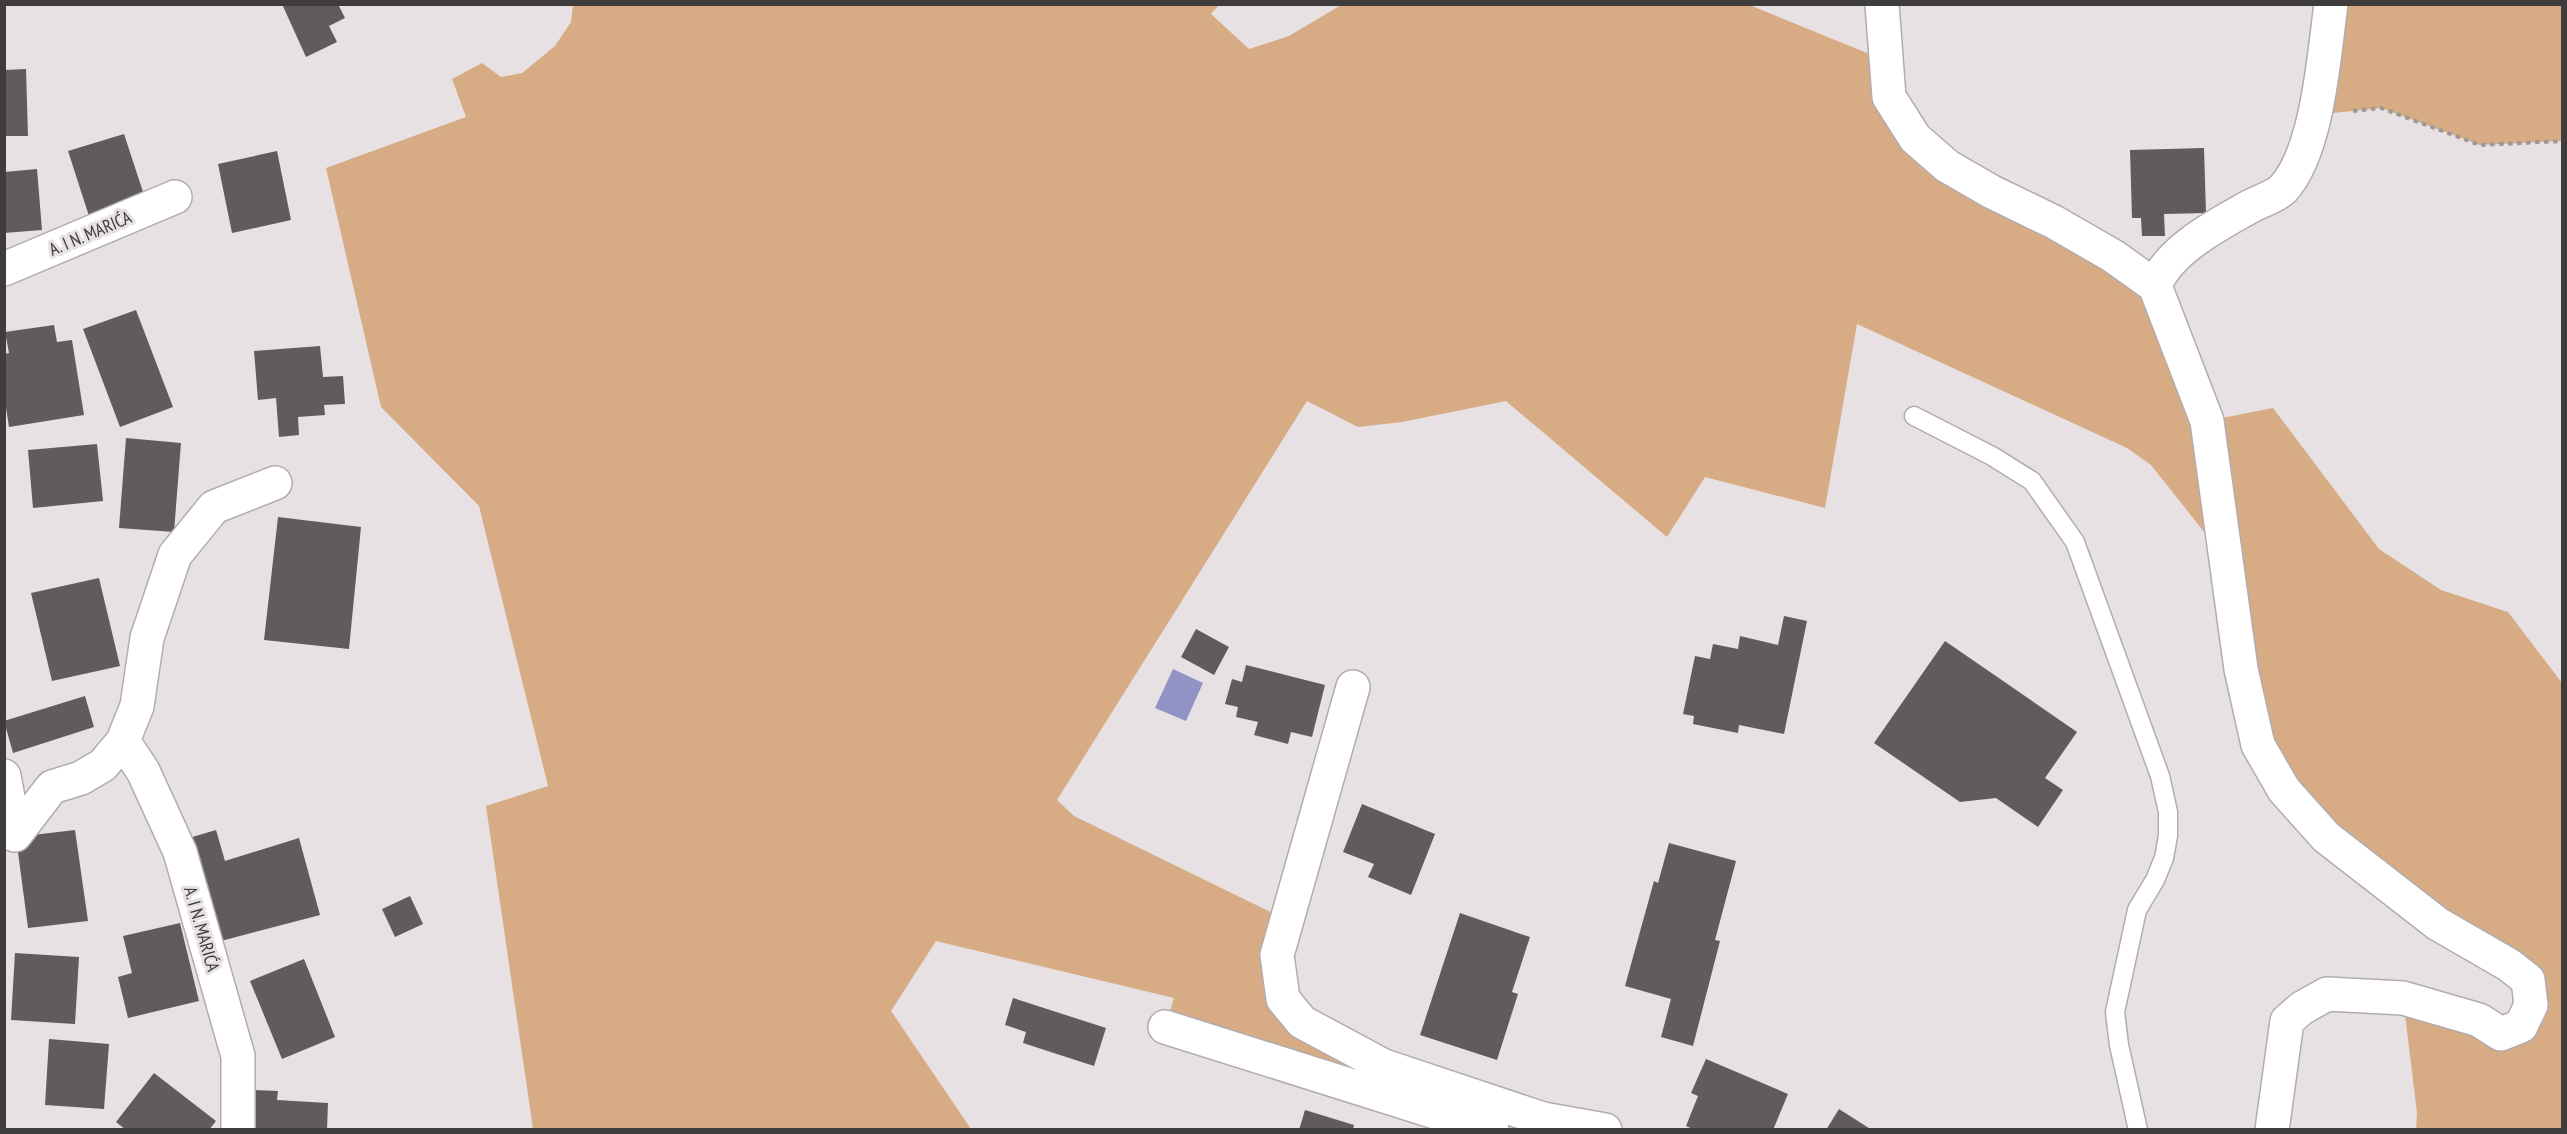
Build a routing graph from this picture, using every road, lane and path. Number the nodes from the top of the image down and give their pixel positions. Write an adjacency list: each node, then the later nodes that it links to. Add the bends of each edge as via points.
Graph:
1 (1882, 4): 7 (street, via 1889,97 1916,138 1947,166 2064,227)
2 (2331, 4): 3 (street)
3 (2314, 115): 4 (path, via 2381,108 2480,145); 7 (street, via 2304,155 2283,190 2220,223 2170,260)
4 (2562, 141)
5 (175, 197): 6 (street, A. I N. MARIĆA)
6 (4, 269)
7 (2155, 286): 19 (street, via 2207,421 2241,669 2258,745 2284,790 2326,837 2438,924 2528,980 2531,1005 2521,1026 2501,1034 2479,1020 2403,998 2327,994 2302,1008 2287,1021)
8 (1914, 416): 18 (lane, via 2032,481 2075,542 2160,776 2168,812 2164,858 2137,910 2115,1012)
9 (275, 483): 11 (street, via 214,507 176,555 147,638 137,706)
10 (1353, 687): 17 (street, via 1277,955 1283,999 1302,1022 1384,1066 1543,1119)
11 (123, 741): 13 (street, via 103,765 81,778 52,787); 15 (street, A. I N. MARIĆA, via 143,771 180,852 238,1056)
12 (4, 776): 13 (street)
13 (10, 833)
14 (1165, 1027): 16 (street)
15 (238, 1130)
16 (1492, 1130)
17 (1605, 1130)
18 (2138, 1130)
19 (2272, 1130)

